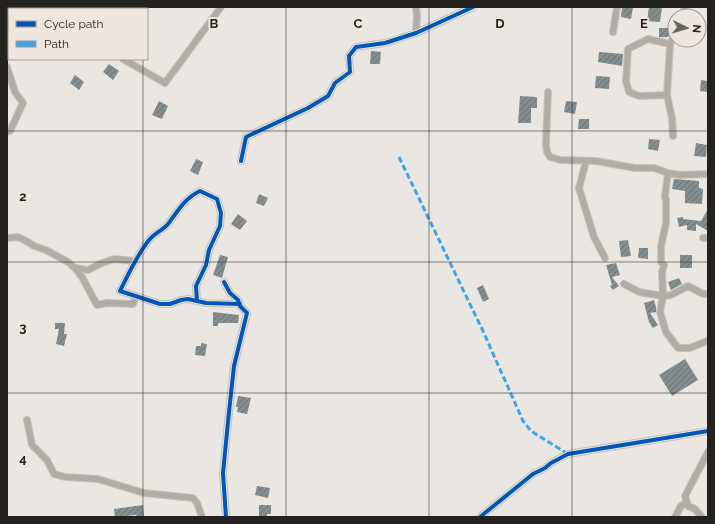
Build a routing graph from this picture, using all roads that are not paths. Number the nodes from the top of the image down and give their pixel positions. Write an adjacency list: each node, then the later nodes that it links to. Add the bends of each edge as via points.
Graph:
1 (221, 7): 9 (street, via 165,83)
2 (416, 7): 6 (street)
3 (473, 7): 6 (street)
4 (617, 7): 5 (street)
5 (613, 32)
6 (416, 33): 15 (street, via 385,44 356,47 349,56 350,72 335,83 328,96 246,137)
7 (667, 43): 12 (street, via 648,39 628,49 626,81 630,92 639,96)
8 (670, 48): 12 (street)
9 (125, 60)
10 (7, 67): 13 (street, via 22,104 10,131)
11 (548, 92): 16 (street, via 547,152 550,157 560,160)
12 (666, 95): 14 (street, via 672,118)
13 (7, 132)
14 (673, 136)
15 (241, 161)
16 (586, 161): 17 (street, via 624,167 654,168); 20 (street, via 579,188 594,236)
17 (668, 173): 18 (street); 27 (street, via 665,196 666,223 661,246 661,262 664,265)
18 (708, 174)
19 (7, 238): 22 (street, via 18,237)
20 (605, 258)
21 (134, 261): 22 (street, via 114,259 88,270); 26 (street, via 120,290); 28 (street, via 149,240 162,231 193,194 200,191 216,199 221,213 220,226 196,286)
22 (75, 268): 26 (street, via 97,305 133,304)
23 (224, 282): 29 (street)
24 (624, 284): 27 (street, via 639,292)
25 (708, 294): 27 (street, via 688,286 671,295)
26 (136, 296): 28 (street, via 160,304 188,299)
27 (663, 296): 30 (street, via 660,312 666,332 678,348 690,348)
28 (197, 301): 29 (street, via 206,304)
29 (240, 304): 36 (street, via 247,313 234,366 229,412 223,473)
30 (708, 341)
31 (27, 420): 35 (street, via 32,445 47,460 54,474 98,480 144,493 193,498)
32 (708, 431): 37 (street, via 568,454 534,474)
33 (708, 452): 34 (street, via 685,496)
34 (687, 502): 38 (street, via 681,506); 39 (street, via 688,506)
35 (202, 517)
36 (226, 517)
37 (480, 517)
38 (675, 517)
39 (702, 517)

